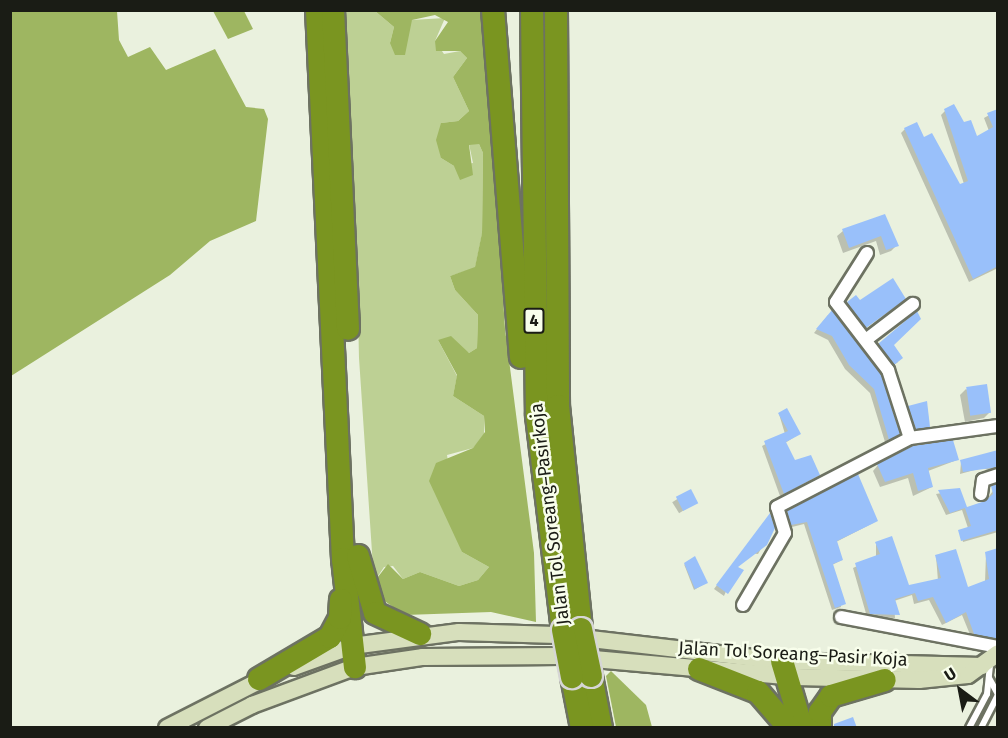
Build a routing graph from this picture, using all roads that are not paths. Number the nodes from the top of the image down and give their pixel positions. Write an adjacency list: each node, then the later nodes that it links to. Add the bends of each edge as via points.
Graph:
1 (316, 10): 14 (highway)
2 (333, 10): 14 (highway)
3 (494, 10): 9 (highway, via 522,371)
4 (532, 10): 9 (highway, Jalan Tol Soreang–Pasirkoja / 4)
5 (555, 10): 17 (highway, Jalan Tol Soreang–Pasirkoja / 4, via 558,406)
6 (867, 253): 8 (street, via 836,302)
7 (913, 304): 8 (street)
8 (867, 339): 11 (street, via 888,370)
9 (537, 416): 17 (highway, Jalan Tol Soreang–Pasirkoja / 4)
10 (998, 426): 11 (street)
11 (910, 438): 15 (street, via 777,507 785,533)
12 (998, 475): 13 (street, via 982,480)
13 (981, 494)
14 (350, 558): 18 (highway, via 375,613); 19 (highway); 24 (highway, via 340,618 330,637)
15 (743, 605)
16 (841, 617): 20 (street)
17 (572, 630): 23 (highway, Jalan Tol Soreang–Pasirkoja / 4, bridge)
18 (420, 634): 19 (street, Jalan Tol Soreang–Pasir Koja); 22 (street, Jalan Tol Soreang–Pasir Koja, via 556,635)
19 (360, 655): 21 (street, Jalan Tol Soreang–Pasir Koja, via 521,654); 24 (street, Jalan Tol Soreang–Pasir Koja); 28 (street, Jalan Tol Soreang–Pasir Koja)
20 (991, 661): 22 (street, Jalan Tol Soreang–Pasir Koja); 25 (street, Jalan Tol Soreang–Pasir Koja, via 951,679); 26 (lane); 35 (lane, via 987,694)
21 (699, 669): 22 (street, Jalan Tol Soreang–Pasir Koja); 31 (highway, via 758,692)
22 (789, 669): 25 (street, Jalan Tol Soreang–Pasir Koja); 32 (highway); 33 (highway)
23 (581, 677): 29 (highway, Jalan Tol Soreang–Pasirkoja / 4); 30 (highway, Jalan Tol Soreang–Pasirkoja / 4)
24 (259, 679): 27 (street, Jalan Tol Soreang–Pasir Koja)
25 (885, 680): 34 (highway, via 831,696 820,712)
26 (998, 695): 36 (lane)
27 (166, 728)
28 (207, 728)
29 (582, 728)
30 (601, 728)
31 (789, 728)
32 (802, 728)
33 (811, 728)
34 (820, 728)
35 (969, 728)
36 (981, 728)

